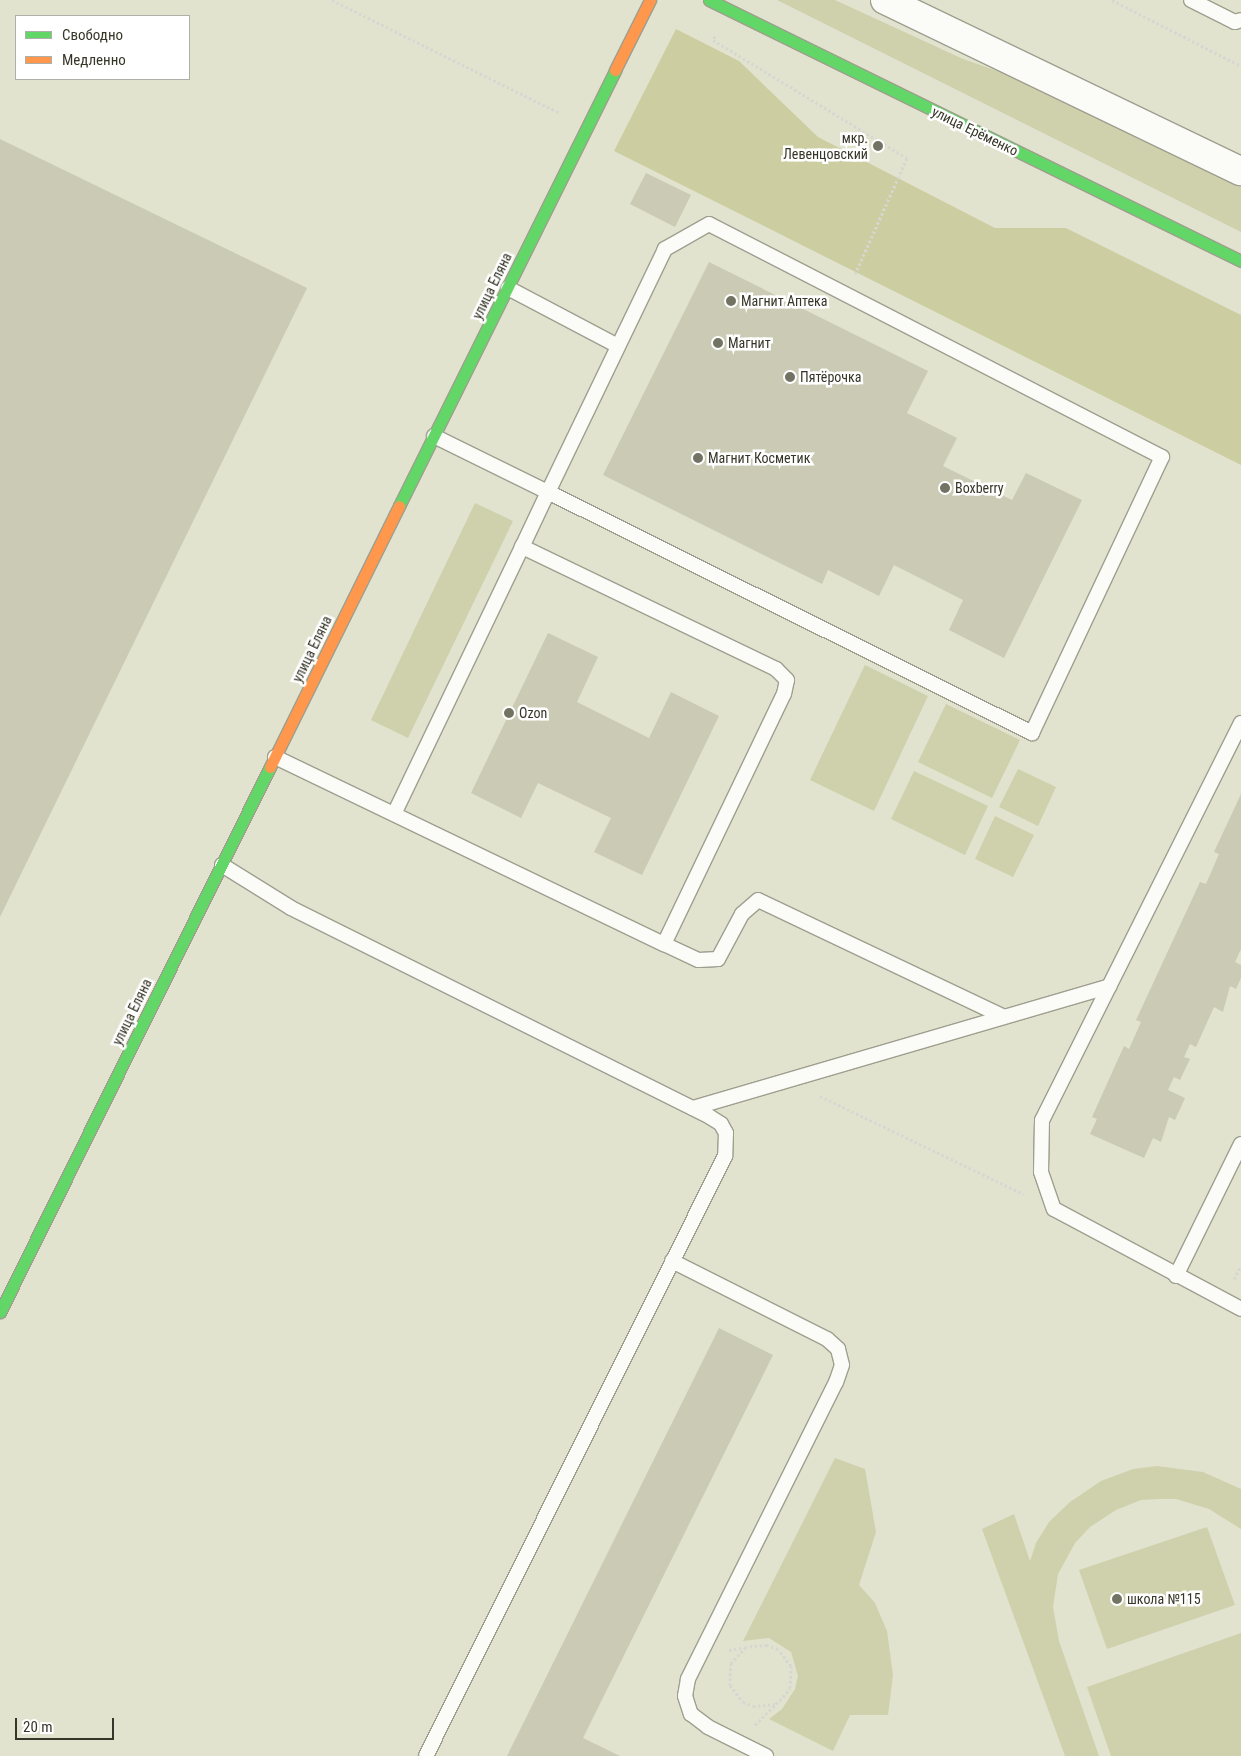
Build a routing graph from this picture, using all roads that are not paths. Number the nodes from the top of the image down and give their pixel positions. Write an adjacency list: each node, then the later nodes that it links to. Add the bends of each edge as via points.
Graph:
1 (650, 0): 8 (street, улица Еляна)
2 (709, 0): 7 (street, улица Ерёменко)
3 (886, 0): 6 (street)
4 (1191, 0): 5 (lane, via 1235,22)
5 (1241, 20)
6 (1241, 171)
7 (1241, 261)
8 (508, 288): 9 (lane); 10 (street, улица Еляна)
9 (618, 346): 11 (lane); 11 (lane, via 665,249 709,224 1162,457 1032,733)
10 (434, 436): 11 (lane); 14 (street, улица Еляна)
11 (548, 492): 12 (lane)
12 (522, 547): 15 (lane); 17 (lane, via 776,669 787,680 784,694)
13 (1241, 723): 18 (lane)
14 (275, 757): 15 (lane); 16 (street, улица Еляна)
15 (394, 814): 17 (lane)
16 (222, 865): 20 (lane, via 291,908); 25 (street, улица Еляна)
17 (664, 944): 19 (lane, via 699,960 718,959 748,905 758,900)
18 (1109, 986): 19 (lane); 23 (lane, via 1042,1120 1041,1172 1054,1209)
19 (1002, 1016): 20 (lane)
20 (693, 1108): 22 (lane, via 721,1124 727,1145 725,1156)
21 (1241, 1144): 23 (lane)
22 (672, 1261): 26 (lane); 27 (lane, via 827,1339 838,1349 842,1365 688,1680 685,1696 691,1714 708,1727)
23 (1176, 1276): 24 (lane)
24 (1241, 1309)
25 (0, 1312)
26 (426, 1756)
27 (766, 1756)

